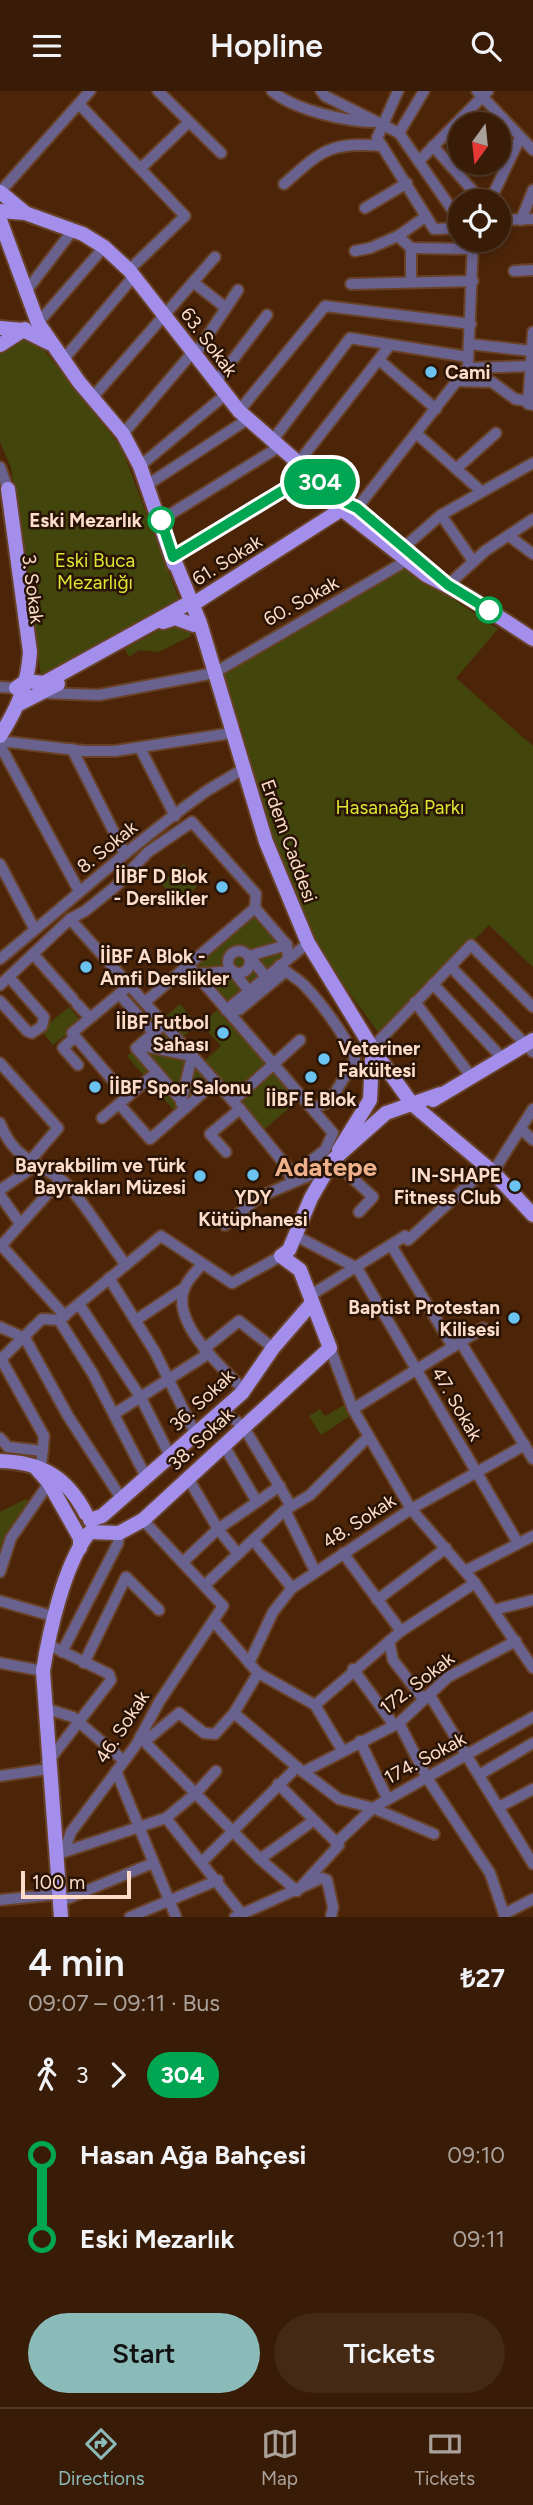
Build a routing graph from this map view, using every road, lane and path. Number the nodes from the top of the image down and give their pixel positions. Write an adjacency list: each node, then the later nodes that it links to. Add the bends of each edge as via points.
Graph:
1 (90, 91): 10 (street)
2 (158, 91): 12 (street)
3 (272, 91): 13 (street, via 282,99 355,122)
4 (321, 91): 9 (street)
5 (347, 91): 9 (street)
6 (398, 91): 13 (street)
7 (424, 91): 14 (street)
8 (483, 93): 11 (street); 16 (street)
9 (340, 102): 13 (street)
10 (79, 104): 23 (street); 28 (street)
11 (470, 112)
12 (189, 122): 20 (street); 23 (street)
13 (382, 123): 14 (street); 17 (street, via 377,138)
14 (399, 133): 22 (street)
15 (448, 134): 18 (street)
16 (526, 139): 19 (street); 21 (street)
17 (382, 146): 24 (street); 25 (street, via 328,148)
18 (433, 146): 22 (street); 26 (street)
19 (533, 150)
20 (221, 153)
21 (511, 154)
22 (419, 160): 29 (street)
23 (141, 169): 46 (street, via 185,216)
24 (407, 183): 30 (street); 32 (street)
25 (284, 184)
26 (471, 189)
27 (533, 190): 34 (street)
28 (0, 192): 31 (main road)
29 (448, 203)
30 (365, 208)
31 (25, 213): 33 (main road); 36 (main road, 63. Sokak)
32 (425, 217): 35 (street, via 434,229); 37 (street)
33 (0, 219): 52 (main road, Erdem Caddesi)
34 (527, 219)
35 (448, 228)
36 (73, 230): 39 (main road, 63. Sokak); 52 (street)
37 (398, 236): 40 (street); 41 (street)
38 (448, 246): 40 (street)
39 (104, 247): 46 (main road, 63. Sokak); 56 (street)
40 (411, 248): 47 (street)
41 (355, 251)
42 (473, 252): 48 (street)
43 (215, 257): 49 (street)
44 (533, 270): 45 (street)
45 (514, 271)
46 (131, 273): 54 (main road, 63. Sokak); 66 (street)
47 (411, 281): 48 (street); 50 (street)
48 (473, 281): 57 (street)
49 (193, 282): 53 (street); 54 (street)
50 (351, 283)
51 (238, 290): 53 (street)
52 (29, 297): 56 (main road, Erdem Caddesi); 59 (main road, via 20,323)
53 (226, 307): 65 (street)
54 (164, 313): 65 (main road, 63. Sokak); 73 (street)
55 (267, 315): 71 (street)
56 (38, 323): 59 (main road); 66 (main road, Erdem Caddesi)
57 (471, 324): 61 (street); 76 (street, via 325,306)
58 (0, 328): 59 (main road)
59 (23, 330): 62 (main road); 66 (main road, via 47,341)
60 (533, 332): 64 (street)
61 (469, 344): 64 (street); 68 (street)
62 (0, 345)
63 (390, 345): 67 (street); 68 (street); 80 (street, via 350,338)
64 (531, 351): 69 (street)
65 (193, 354): 71 (main road, 63. Sokak); 78 (street)
66 (61, 358): 73 (main road, Erdem Caddesi)
67 (379, 360): 75 (street); 81 (street)
68 (468, 363): 69 (street); 70 (street)
69 (532, 366): 74 (street)
70 (458, 381): 74 (street, via 492,382 515,399); 75 (street)
71 (215, 383): 72 (main road, 63. Sokak)
72 (225, 395): 76 (main road, 63. Sokak); 83 (street)
73 (93, 397): 78 (main road, Erdem Caddesi)
74 (531, 403)
75 (436, 409): 79 (street)
76 (244, 415): 80 (main road, 63. Sokak); 87 (street)
77 (496, 433): 85 (street)
78 (123, 434): 83 (main road, Erdem Caddesi)
79 (417, 434): 85 (street); 90 (street)
80 (275, 444): 81 (main road, 63. Sokak); 93 (street)
81 (298, 463): 86 (main road, 63. Sokak)
82 (533, 463): 88 (street, 60. Sokak)
83 (140, 466): 87 (main road, Erdem Caddesi)
84 (0, 467): 89 (street, 3. Sokak)
85 (456, 469): 88 (street)
86 (310, 474): 90 (main road, 63. Sokak); 97 (street)
87 (147, 485): 93 (main road, Erdem Caddesi)
88 (481, 491): 91 (street, 60. Sokak)
89 (4, 493): 104 (main road, 3. Sokak, via 22,652)
90 (347, 508): 96 (main road, 63. Sokak); 100 (main road, 61. Sokak)
91 (441, 515): 96 (street, 60. Sokak); 98 (street)
92 (533, 519): 94 (street)
93 (161, 520): 97 (main road, Erdem Caddesi)
94 (509, 536): 95 (street); 98 (street)
95 (533, 554)
96 (407, 555): 99 (main road, 63. Sokak); 103 (street, 60. Sokak)
97 (173, 557): 100 (main road, Erdem Caddesi)
98 (473, 561): 99 (street)
99 (448, 585): 102 (main road)
100 (189, 601): 101 (main road, Erdem Caddesi); 104 (main road, 61. Sokak, via 44,684)
101 (197, 629): 103 (main road, Erdem Caddesi); 106 (main road, via 182,618 169,619)
102 (533, 639)
103 (214, 673): 106 (street, 60. Sokak, via 99,695); 108 (main road, Erdem Caddesi)
104 (21, 684): 105 (street); 107 (main road, 3. Sokak); 109 (main road, 3. Sokak)
105 (0, 687)
106 (43, 693): 107 (main road)
107 (19, 704): 109 (main road, 3. Sokak)
108 (232, 733): 110 (street); 112 (main road, Erdem Caddesi)
109 (0, 739): 111 (street); 118 (street)
110 (139, 748): 111 (street); 113 (street)
111 (72, 749): 114 (street)
112 (242, 769): 113 (street, 8. Sokak); 124 (main road, Erdem Caddesi, via 286,895)
113 (175, 816): 114 (street, 8. Sokak)
114 (125, 854): 116 (street, 8. Sokak)
115 (0, 864): 122 (street)
116 (100, 877): 117 (street); 118 (street, 8. Sokak)
117 (114, 885): 119 (street); 120 (street, via 149,852 192,822 256,894)
118 (85, 888): 119 (street); 122 (street, 8. Sokak)
119 (100, 897): 121 (street)
120 (256, 908): 123 (street); 125 (street)
121 (70, 919): 127 (street); 138 (street)
122 (34, 928): 129 (street, 8. Sokak)
123 (220, 939): 126 (street); 132 (street)
124 (308, 943): 130 (street); 154 (main road, Erdem Caddesi)
125 (287, 945): 128 (street); 130 (street)
126 (232, 953): 128 (street, via 240,950); 133 (street, via 228,962)
127 (34, 955): 134 (street); 147 (street)
128 (249, 956): 133 (street, via 247,970); 135 (street)
129 (0, 960)
130 (285, 965): 135 (street); 146 (street); 167 (street, via 325,1009 355,1060 330,1101)
131 (451, 967): 136 (street); 144 (street, via 471,945); 152 (street)
132 (192, 969): 133 (street); 142 (street); 145 (street)
133 (233, 971): 139 (street)
134 (9, 977): 137 (street); 141 (street, via 44,1017 42,1026 32,1033 26,1031)
135 (266, 977): 139 (street)
136 (433, 984): 143 (street); 156 (street)
137 (0, 985)
138 (130, 985): 140 (street); 142 (street)
139 (249, 991): 145 (street)
140 (119, 994): 147 (street); 149 (street)
141 (0, 1001)
142 (145, 1002): 148 (street)
143 (415, 1002): 154 (street); 161 (street)
144 (533, 1007)
145 (226, 1010): 158 (street)
146 (239, 1010)
147 (90, 1019): 150 (street, via 72,1033)
148 (164, 1024): 149 (street); 155 (street)
149 (153, 1033): 153 (street)
150 (75, 1037): 159 (street, via 63,1048); 163 (street)
151 (300, 1040): 158 (street)
152 (531, 1046): 156 (main road)
153 (138, 1047): 155 (street); 160 (street)
154 (372, 1053): 166 (main road, Erdem Caddesi); 175 (main road, via 370,1100)
155 (192, 1056): 162 (street); 164 (street)
156 (503, 1059): 161 (main road)
157 (0, 1063): 174 (street, via 58,1128)
158 (274, 1064): 165 (street); 167 (street)
159 (78, 1065)
160 (157, 1072): 163 (street); 164 (street)
161 (470, 1075): 166 (main road)
162 (215, 1082): 164 (street); 165 (street)
163 (123, 1100): 164 (street, via 150,1139); 169 (street)
164 (184, 1104)
165 (236, 1105): 173 (street, via 211,1134); 179 (street, via 287,1167)
166 (411, 1105): 175 (main road, via 386,1113); 177 (main road, Erdem Caddesi)
167 (314, 1108): 176 (street, via 334,1133 325,1150)
168 (533, 1109): 171 (street)
169 (102, 1118)
170 (1, 1128): 174 (street)
171 (521, 1129): 172 (street); 177 (street)
172 (533, 1140)
173 (226, 1152)
174 (32, 1164): 178 (street); 180 (street)
175 (330, 1164): 179 (street); 181 (street, via 373,1197); 185 (main road)
176 (299, 1170)
177 (490, 1170): 182 (main road, Erdem Caddesi); 186 (street, via 408,1240 405,1236)
178 (60, 1180): 183 (street); 189 (street)
179 (292, 1182): 184 (street, via 259,1197)
180 (0, 1192): 183 (street)
181 (359, 1212)
182 (533, 1215)
183 (19, 1222): 187 (street)
184 (225, 1225)
185 (296, 1236): 188 (main road); 191 (street)
186 (396, 1242): 191 (street); 201 (street)
187 (0, 1245): 196 (street)
188 (281, 1256): 190 (street, via 232,1283); 194 (main road, via 300,1270)
189 (126, 1265): 190 (street, via 161,1236); 192 (street)
190 (201, 1265): 193 (street)
191 (356, 1268): 194 (street); 206 (street, 47. Sokak)
192 (109, 1278): 195 (street); 197 (street)
193 (184, 1288): 197 (street); 204 (street, via 185,1317)
194 (311, 1299): 202 (main road, 36. Sokak); 203 (main road)
195 (79, 1304): 196 (street); 209 (street)
196 (62, 1318): 200 (street, via 42,1319); 212 (street)
197 (136, 1320): 207 (street)
198 (0, 1327): 200 (street)
199 (484, 1328): 201 (street)
200 (25, 1338): 205 (street); 229 (street)
201 (457, 1345): 206 (street); 218 (street)
202 (273, 1348): 204 (street, via 239,1321); 208 (main road, 36. Sokak)
203 (330, 1348): 210 (street); 213 (main road, 38. Sokak)
204 (206, 1352): 207 (street); 208 (street)
205 (1, 1360): 219 (street, via 44,1436)
206 (417, 1370): 210 (street); 224 (street, 47. Sokak)
207 (169, 1381): 209 (street); 214 (street)
208 (244, 1390): 211 (main road, 36. Sokak)
209 (141, 1398): 212 (street); 220 (street)
210 (353, 1409): 215 (street)
211 (222, 1411): 213 (street); 214 (main road, 36. Sokak)
212 (114, 1414): 225 (street)
213 (243, 1426): 217 (main road, 38. Sokak); 228 (street)
214 (196, 1435): 220 (main road, 36. Sokak)
215 (368, 1437): 231 (street, via 310,1495); 232 (street)
216 (0, 1438): 219 (street, via 8,1447)
217 (223, 1444): 226 (main road, 38. Sokak); 230 (street)
218 (524, 1445): 221 (street); 224 (street, 48. Sokak)
219 (43, 1451): 223 (street)
220 (170, 1456): 225 (main road, 36. Sokak)
221 (533, 1459)
222 (0, 1461): 223 (main road)
223 (35, 1465): 227 (main road); 235 (main road, via 66,1484)
224 (477, 1472): 232 (street, 48. Sokak); 239 (street, 47. Sokak)
225 (145, 1475): 229 (main road, 36. Sokak)
226 (188, 1478): 233 (main road, 38. Sokak); 234 (street)
227 (48, 1483): 235 (main road); 246 (street, via 11,1538)
228 (280, 1486): 230 (street); 231 (street)
229 (121, 1498): 235 (main road, 36. Sokak)
230 (257, 1502): 234 (street)
231 (288, 1508): 238 (street); 244 (street)
232 (411, 1509): 240 (street); 241 (street, 48. Sokak)
233 (143, 1520): 236 (main road, 38. Sokak); 243 (street)
234 (218, 1529): 242 (street); 243 (street)
235 (84, 1531): 236 (main road); 255 (main road)
236 (120, 1533): 261 (street)
237 (533, 1536): 239 (street)
238 (253, 1540): 242 (street); 249 (street)
239 (518, 1543): 245 (street)
240 (446, 1548): 245 (street); 251 (street)
241 (343, 1553): 244 (street, 48. Sokak); 251 (street)
242 (238, 1554): 248 (street)
243 (183, 1562): 248 (street)
244 (315, 1571): 249 (street, 48. Sokak)
245 (466, 1571): 247 (street)
246 (0, 1572)
247 (475, 1583): 254 (street); 257 (street)
248 (205, 1585): 256 (street, via 223,1606)
249 (292, 1588): 265 (street, 48. Sokak, via 273,1612)
250 (533, 1599): 254 (street)
251 (377, 1600): 257 (street)
252 (0, 1601): 255 (street)
253 (159, 1610): 264 (street, via 126,1577)
254 (494, 1610): 259 (street)
255 (55, 1617): 260 (main road)
256 (214, 1622): 265 (street); 277 (street, 46. Sokak)
257 (401, 1631): 258 (street)
258 (389, 1641): 267 (street); 270 (street, via 393,1660)
259 (516, 1641): 262 (street); 270 (street, 172. Sokak, via 473,1662)
260 (47, 1644): 261 (street); 268 (main road)
261 (62, 1652): 264 (street)
262 (530, 1657): 266 (street)
263 (0, 1663): 268 (street)
264 (84, 1663): 275 (street, via 109,1674 111,1680)
265 (249, 1663): 269 (street)
266 (533, 1668)
267 (353, 1669): 271 (street); 276 (street)
268 (43, 1671): 272 (main road)
269 (258, 1673): 271 (street); 273 (street)
270 (426, 1697): 276 (street, 172. Sokak); 281 (street)
271 (315, 1705): 280 (street)
272 (44, 1708): 275 (street); 283 (main road)
273 (234, 1713): 277 (street, via 215,1734 204,1733 179,1713 149,1738); 285 (street, 174. Sokak)
274 (533, 1717): 281 (street, 174. Sokak)
275 (78, 1721): 282 (street); 283 (street)
276 (396, 1724): 278 (street, 172. Sokak); 289 (street)
277 (140, 1737): 282 (street, 46. Sokak); 292 (street)
278 (360, 1741): 280 (street, 172. Sokak); 293 (street)
279 (533, 1743): 287 (street)
280 (342, 1750): 285 (street, 172. Sokak)
281 (467, 1755): 287 (street); 289 (street, 174. Sokak)
282 (123, 1760): 284 (street, 46. Sokak)
283 (48, 1766): 288 (street); 304 (main road)
284 (116, 1770): 300 (street); 304 (street, 46. Sokak)
285 (300, 1770): 290 (street, 172. Sokak); 294 (street, 174. Sokak)
286 (216, 1771): 292 (street)
287 (479, 1775): 295 (street)
288 (0, 1776)
289 (427, 1778): 293 (street, 174. Sokak); 316 (street, via 490,1873)
290 (278, 1784): 298 (street); 301 (street, 172. Sokak)
291 (533, 1789): 295 (street)
292 (196, 1793): 297 (street); 301 (street)
293 (387, 1798): 296 (street, 174. Sokak)
294 (347, 1803): 296 (street, 174. Sokak); 299 (street)
295 (499, 1807): 308 (street)
296 (373, 1808): 299 (street); 302 (street)
297 (166, 1818): 300 (street); 306 (street)
298 (313, 1821): 303 (street); 305 (street)
299 (358, 1823): 303 (street)
300 (139, 1828): 304 (street); 307 (street)
301 (232, 1829): 305 (street); 306 (street, 172. Sokak)
302 (434, 1834)
303 (337, 1843): 310 (street)
304 (59, 1854): 314 (main road)
305 (260, 1860): 310 (street)
306 (203, 1861): 309 (street)
307 (153, 1863): 313 (street); 314 (street)
308 (533, 1864)
309 (218, 1880): 313 (street); 315 (street)
310 (297, 1891): 315 (street); 319 (street, via 322,1878 327,1880)
311 (533, 1899): 316 (street)
312 (0, 1900): 314 (street)
313 (169, 1901): 317 (street); 318 (street)
314 (60, 1904)
315 (239, 1915)
316 (505, 1915)
317 (130, 1917)
318 (176, 1917)
319 (331, 1917)

